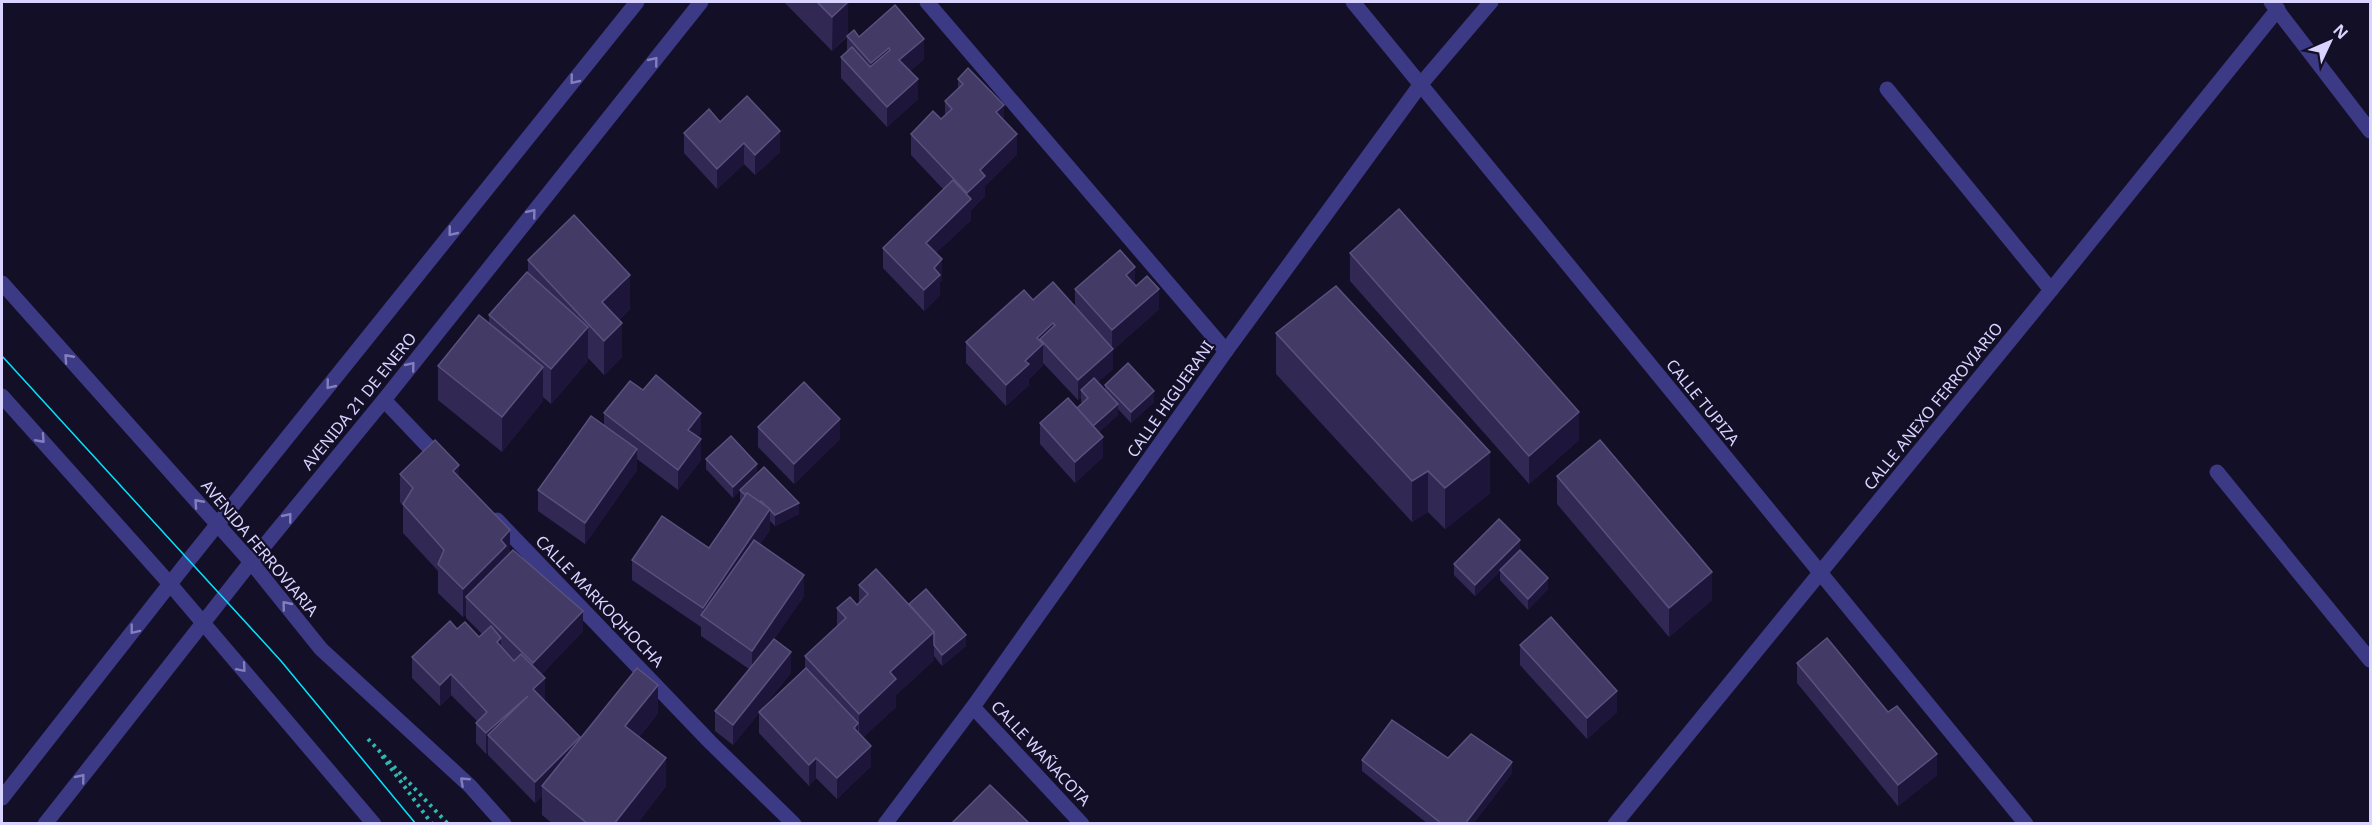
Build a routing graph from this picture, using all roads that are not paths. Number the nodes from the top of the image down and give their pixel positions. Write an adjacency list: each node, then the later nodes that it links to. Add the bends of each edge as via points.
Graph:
1 (637, 2): 18 (street, AVENIDA 21 DE ENERO, one-way to 18)
2 (701, 2): 14 (street, AVENIDA 21 DE ENERO, one-way to 2)
3 (927, 2): 12 (street)
4 (1353, 2): 7 (street, CALLE TUPIZA)
5 (1491, 2): 7 (street, CALLE HIGUERANI)
6 (2274, 5): 9 (street); 11 (street, CALLE ANEXO FERROVIARIO)
7 (1421, 84): 12 (street, CALLE HIGUERANI); 20 (street, CALLE TUPIZA)
8 (1887, 90): 11 (street)
9 (2370, 131)
10 (2, 283): 18 (street, AVENIDA FERROVIARIA, one-way to 10)
11 (2051, 290): 20 (street, CALLE ANEXO FERROVIARIO)
12 (1226, 351): 24 (street, CALLE HIGUERANI)
13 (2, 396): 21 (street, one-way to 21)
14 (384, 400): 15 (street); 19 (street, AVENIDA 21 DE ENERO, one-way to 14)
15 (449, 469)
16 (2217, 472): 23 (street)
17 (490, 512): 29 (street, CALLE MARKOQHOCHA)
18 (218, 525): 19 (street, AVENIDA FERROVIARIA); 21 (street, AVENIDA 21 DE ENERO)
19 (251, 562): 22 (street, AVENIDA 21 DE ENERO); 28 (street, AVENIDA FERROVIARIA, one-way to 19, via 470,786 321,649)
20 (1819, 573): 32 (street, CALLE ANEXO FERROVIARIO); 33 (street, CALLE TUPIZA)
21 (171, 584): 22 (street); 25 (street, AVENIDA 21 DE ENERO, one-way to 25)
22 (204, 624): 26 (street, AVENIDA 21 DE ENERO, one-way to 22); 27 (street, one-way to 27)
23 (2370, 660)
24 (973, 707): 30 (street, CALLE HIGUERANI); 31 (street, CALLE WAÑACOTA)
25 (2, 798)
26 (45, 824)
27 (374, 824)
28 (504, 824)
29 (794, 824)
30 (885, 824)
31 (1082, 824)
32 (1615, 824)
33 (2025, 824)

